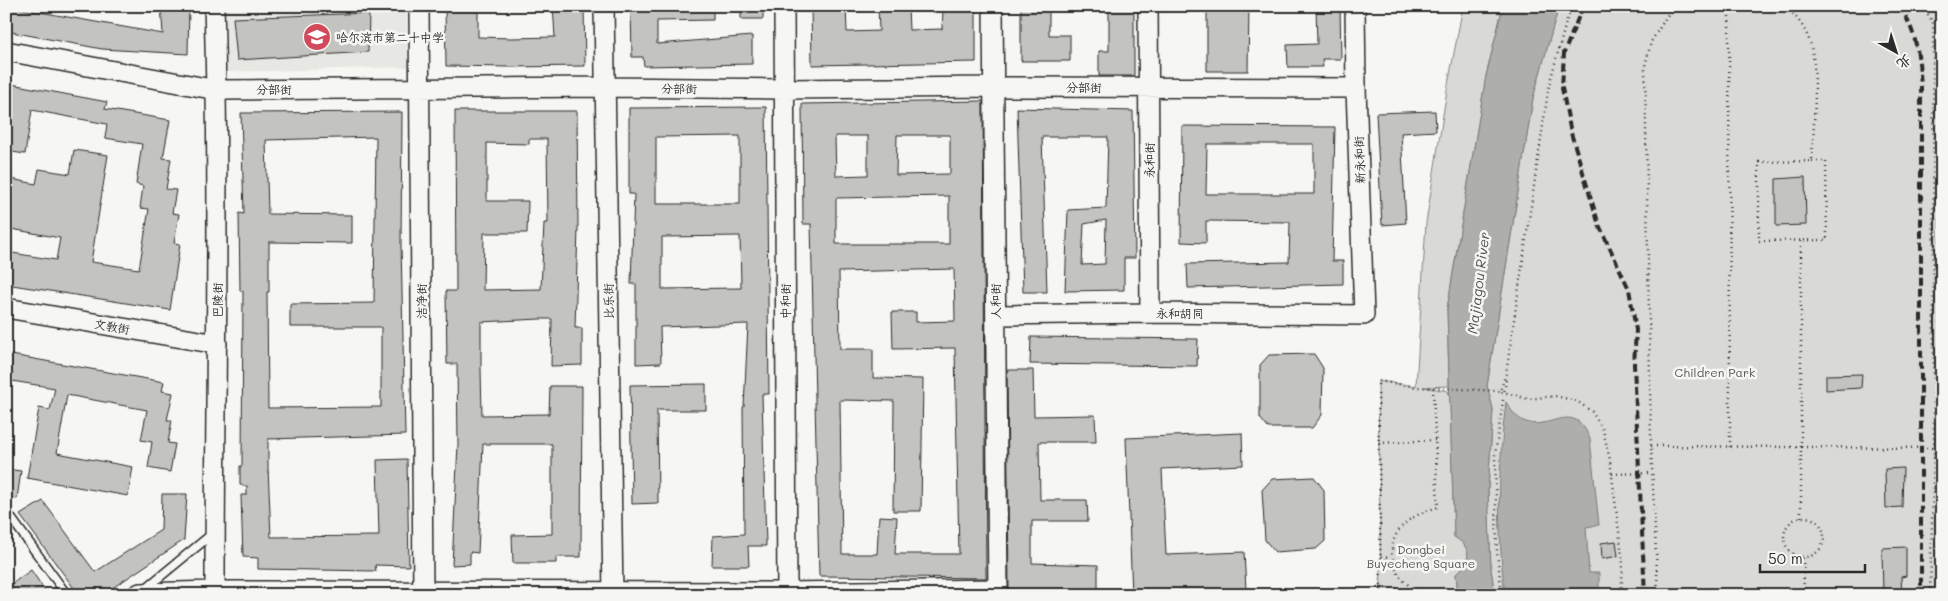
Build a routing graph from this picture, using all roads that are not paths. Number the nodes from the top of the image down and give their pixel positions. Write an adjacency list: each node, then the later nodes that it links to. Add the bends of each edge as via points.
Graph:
1 (214, 6): 15 (street, 巴陵街)
2 (419, 6): 13 (street, 洁净街)
3 (604, 6): 9 (street, 比乐街)
4 (784, 6): 14 (street, 中和街)
5 (993, 6): 10 (street, 人和街)
6 (1148, 6): 11 (street, 永和街)
7 (1356, 6): 12 (street, 新永和街)
8 (6, 51): 15 (street, 分部街)
9 (604, 87): 13 (street, 分部街); 14 (street, 分部街); 26 (street, 比乐街)
10 (994, 87): 11 (street, 分部街); 14 (street, 分部街); 18 (street, 人和街)
11 (1149, 87): 12 (street, 分部街); 17 (street, 永和街)
12 (1356, 88): 19 (street, 新永和街)
13 (420, 89): 15 (street, 分部街); 23 (street, 洁净街)
14 (784, 89): 27 (street, 中和街)
15 (217, 90): 20 (street, 巴陵街)
16 (6, 308): 20 (street, 文教街)
17 (1150, 313): 18 (street, 永和胡同); 19 (street, 永和胡同)
18 (996, 315): 24 (street, 人和街)
19 (1364, 315)
20 (217, 344): 22 (street, 巴陵街)
21 (6, 511): 29 (lane)
22 (216, 531): 25 (street, 巴陵街); 28 (lane)
23 (423, 592): 25 (street); 26 (street)
24 (998, 592): 27 (street)
25 (215, 593): 28 (street)
26 (613, 593): 27 (street)
27 (787, 593)
28 (139, 594)
29 (67, 595)

